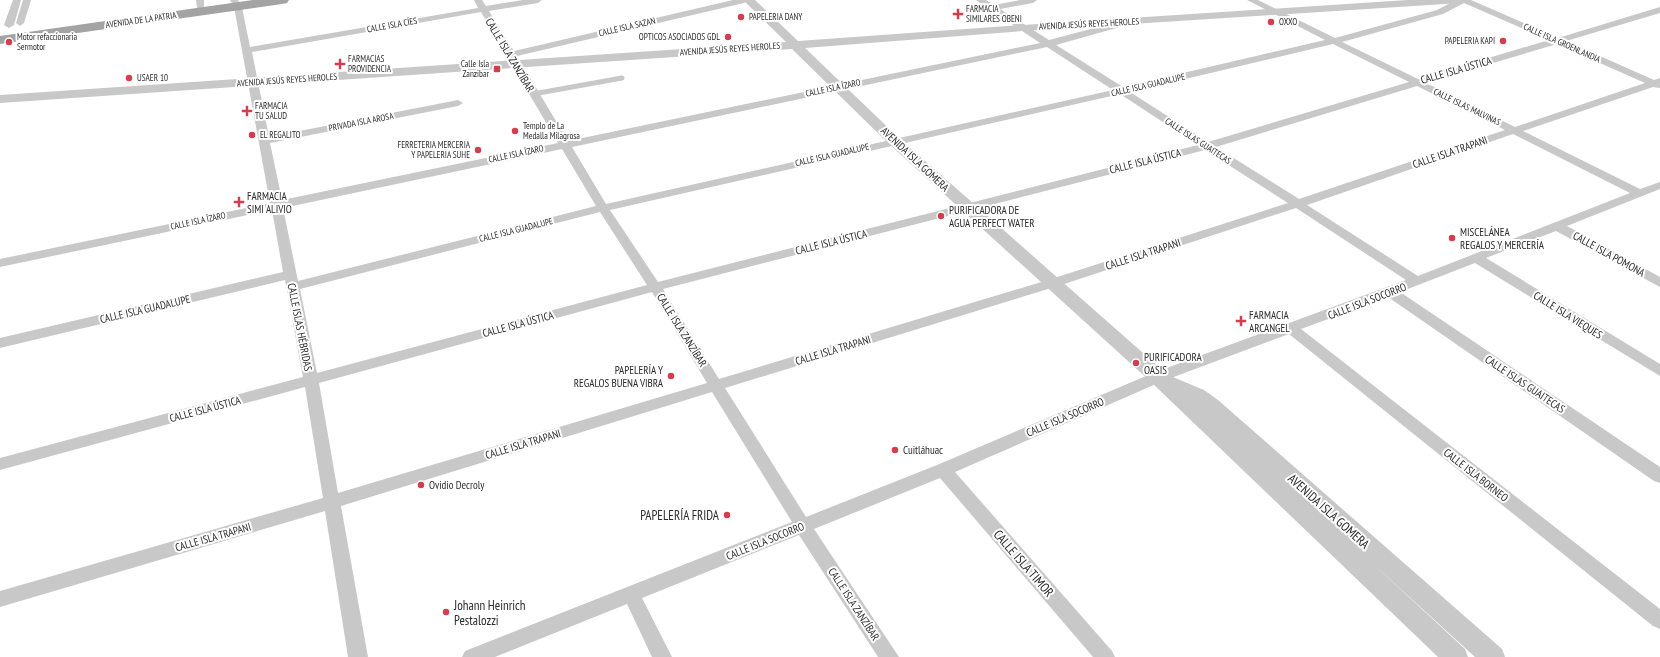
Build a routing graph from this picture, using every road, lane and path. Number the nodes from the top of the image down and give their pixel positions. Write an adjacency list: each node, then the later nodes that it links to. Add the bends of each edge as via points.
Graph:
1 (17, 0): 24 (street)
2 (27, 0): 24 (street)
3 (282, 0): 15 (main road, AVENIDA DE LA PATRIA)
4 (538, 0): 16 (street, CALLE ISLA CÍES)
5 (744, 0): 32 (street, CALLE ISLA SAZAN)
6 (749, 0): 27 (street, AVENIDA ISLA GOMERA)
7 (980, 0): 17 (street, CALLE ISLAS GUAITECAS)
8 (1033, 0): 17 (street)
9 (1269, 0): 13 (street)
10 (1300, 0): 13 (street, AVENIDA JESÚS REYES HEROLES)
11 (1460, 0): 19 (street, AVENIDA JESÚS REYES HEROLES)
12 (1464, 0): 28 (street, CALLE ISLA GROENLANDIA); 29 (street, CALLE ISLA GUADALUPE, via 1440,12)
13 (1254, 1): 19 (street, CALLE ISLAS MALVINAS); 21 (street, AVENIDA JESÚS REYES HEROLES)
14 (198, 4): 15 (main road, AVENIDA DE LA PATRIA); 20 (main road, AVENIDA DE LA PATRIA); 26 (main road, AVENIDA DE LA PATRIA)
15 (236, 4): 31 (street, CALLE ISLAS HÉBRIDAS)
16 (480, 5): 31 (street, CALLE ISLA CÍES); 32 (street, CALLE ISLA ZANZÍBAR)
17 (992, 8): 21 (street, CALLE ISLAS GUAITECAS)
18 (1660, 10): 28 (street, CALLE ISLA ÚSTICA)
19 (1276, 12): 23 (street, AVENIDA JESÚS REYES HEROLES); 29 (street, CALLE ISLAS MALVINAS)
20 (60, 18)
21 (1010, 19): 25 (street, CALLE ISLAS GUAITECAS); 27 (street, AVENIDA JESÚS REYES HEROLES)
22 (36, 21): 24 (main road)
23 (1124, 22): 25 (street, AVENIDA JESÚS REYES HEROLES); 30 (street, CALLE ISLA ÍZARO)
24 (10, 25)
25 (1023, 28): 27 (street, AVENIDA JESÚS REYES HEROLES); 30 (street, CALLE ISLAS GUAITECAS)
26 (0, 40)
27 (792, 40): 32 (street, AVENIDA JESÚS REYES HEROLES); 37 (street, AVENIDA ISLA GOMERA)
28 (1556, 40): 35 (street, CALLE ISLA ÚSTICA); 36 (street, CALLE ISLA GROENLANDIA)
29 (1334, 41): 35 (street, CALLE ISLAS MALVINAS); 38 (street, CALLE ISLA GUADALUPE)
30 (1048, 44): 37 (street, CALLE ISLA ÍZARO); 38 (street, CALLE ISLAS GUAITECAS)
31 (247, 50): 33 (street, CALLE ISLAS HÉBRIDAS)
32 (512, 59): 33 (street, AVENIDA JESÚS REYES HEROLES); 40 (street, CALLE ISLA ZANZÍBAR)
33 (252, 78): 39 (street, AVENIDA JESÚS REYES HEROLES); 41 (street, AVENIDA JESÚS REYES HEROLES); 44 (street, CALLE ISLAS HÉBRIDAS)
34 (622, 78): 40 (lane)
35 (1415, 82): 43 (street, CALLE ISLAS MALVINAS); 47 (street, CALLE ISLA ÚSTICA)
36 (1658, 84): 43 (street, CALLE ISLA TRAPANI)
37 (839, 86): 45 (street, AVENIDA ISLA GOMERA); 46 (street, CALLE ISLA ÍZARO)
38 (1121, 91): 45 (street, CALLE ISLA GUADALUPE); 47 (street, CALLE ISLAS GUAITECAS)
39 (0, 92)
40 (533, 94): 46 (street, CALLE ISLA ZANZÍBAR)
41 (0, 99)
42 (458, 103): 44 (street, PRIVADA ISLA AROSA)
43 (1514, 131): 49 (street, CALLE ISLAS MALVINAS); 51 (street, CALLE ISLA TRAPANI)
44 (264, 141): 50 (street, CALLE ISLAS HÉBRIDAS)
45 (894, 141): 52 (street, AVENIDA ISLA GOMERA); 53 (street, CALLE ISLA GUADALUPE)
46 (563, 144): 50 (street, CALLE ISLA ÍZARO); 53 (street, CALLE ISLA ZANZÍBAR)
47 (1206, 146): 51 (street, CALLE ISLAS GUAITECAS); 52 (street, CALLE ISLA ÚSTICA)
48 (1660, 185): 49 (street, CALLE ISLA SOCORRO)
49 (1640, 193): 54 (street, CALLE ISLA SOCORRO)
50 (276, 204): 56 (street, CALLE ISLA ÍZARO); 57 (street, CALLE ISLAS HÉBRIDAS)
51 (1297, 204): 58 (street, CALLE ISLAS GUAITECAS); 60 (street, CALLE ISLA TRAPANI)
52 (968, 207): 60 (street, AVENIDA ISLA GOMERA); 61 (street, CALLE ISLA ÚSTICA)
53 (603, 208): 57 (street, CALLE ISLA GUADALUPE); 61 (street, CALLE ISLA ZANZÍBAR)
54 (1557, 226): 55 (street, CALLE ISLA SOCORRO); 59 (street, CALLE ISLA POMONA)
55 (1476, 258): 58 (street, CALLE ISLA SOCORRO); 65 (street, CALLE ISLA VIEQUES)
56 (0, 262)
57 (291, 281): 64 (street, CALLE ISLA GUADALUPE); 67 (street, CALLE ISLAS HÉBRIDAS)
58 (1417, 281): 62 (street, CALLE ISLA SOCORRO)
59 (1660, 282)
60 (1053, 283): 66 (street, AVENIDA ISLA GOMERA); 68 (street, CALLE ISLA TRAPANI)
61 (655, 287): 67 (street, CALLE ISLA ÚSTICA); 68 (street, CALLE ISLA ZANZÍBAR)
62 (1390, 292): 63 (street, CALLE ISLA SOCORRO); 71 (street, CALLE ISLAS GUAITECAS)
63 (1292, 329): 66 (street, CALLE ISLA SOCORRO); 76 (street, CALLE ISLA BORNEO)
64 (0, 343)
65 (1660, 371)
66 (1158, 377): 70 (street, CALLE ISLA SOCORRO); 82 (street, AVENIDA ISLA GOMERA); 83 (street, AVENIDA ISLA GOMERA, via 1190,391 1211,405)
67 (311, 381): 69 (street, CALLE ISLA ÚSTICA); 72 (street, CALLE ISLAS HÉBRIDAS)
68 (716, 385): 72 (street, CALLE ISLA TRAPANI); 73 (street, CALLE ISLA ZANZÍBAR)
69 (0, 464)
70 (943, 470): 73 (street, CALLE ISLA SOCORRO); 81 (street, CALLE ISLA TIMOR)
71 (1660, 476)
72 (332, 502): 75 (street, CALLE ISLA TRAPANI); 77 (street, CALLE ISLAS HÉBRIDAS)
73 (802, 526): 74 (street, CALLE ISLA SOCORRO); 80 (street, CALLE ISLA ZANZÍBAR)
74 (631, 594): 78 (street, CALLE ISLA SOCORRO); 79 (street)
75 (0, 599)
76 (1660, 620)
77 (358, 657)
78 (472, 657)
79 (662, 657)
80 (889, 657)
81 (1105, 657)
82 (1456, 657)
83 (1493, 657)

